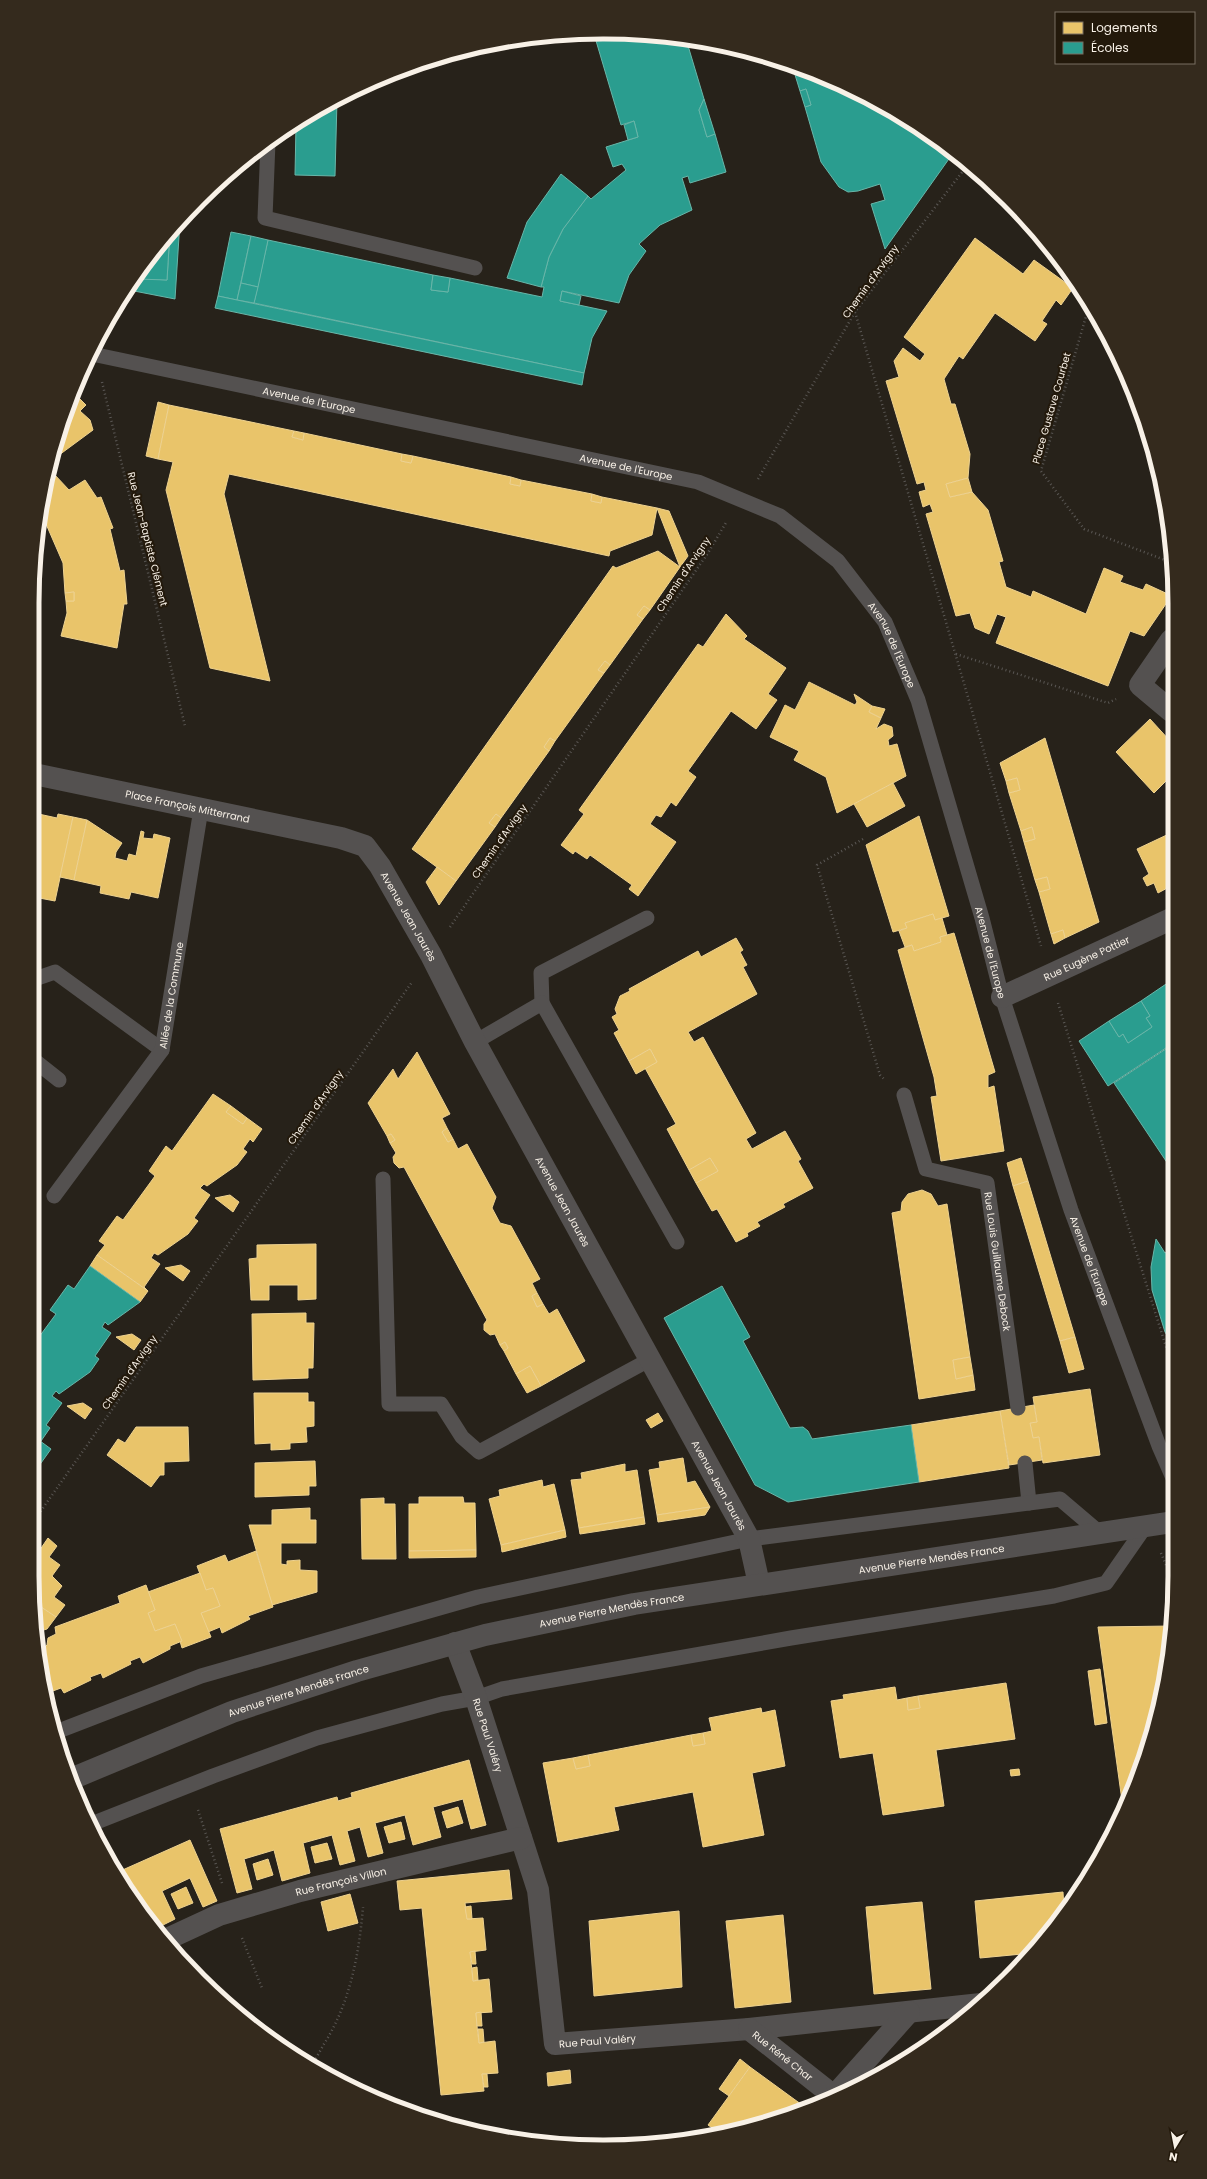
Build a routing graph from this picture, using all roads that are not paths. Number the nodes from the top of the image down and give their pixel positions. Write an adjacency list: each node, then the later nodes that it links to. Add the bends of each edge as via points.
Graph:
1 (268, 150): 2 (lane, via 265,218)
2 (475, 268)
3 (98, 355): 12 (lane, Avenue de l'Europe, via 698,482 780,516 838,561 885,622 918,700 982,918)
4 (1168, 643): 5 (street, via 1140,684)
5 (1168, 708)
6 (39, 775): 7 (street, Place François Mitterrand)
7 (201, 809): 8 (street, Place François Mitterrand); 15 (lane, Allée de la Commune)
8 (341, 838): 14 (street, Avenue Jean Jaurès, via 365,846 380,866 431,955)
9 (647, 918): 13 (lane, via 541,973)
10 (1168, 921): 12 (street, Rue Eugène Pottier)
11 (39, 978): 15 (lane, via 55,972)
12 (1002, 997): 25 (lane, Avenue de l'Europe, via 1071,1210)
13 (542, 1003): 14 (lane); 21 (lane)
14 (475, 1042): 22 (street, Avenue Jean Jaurès)
15 (162, 1050): 20 (lane, Allée de la Commune)
16 (39, 1064): 17 (lane)
17 (59, 1080)
18 (904, 1095): 23 (lane, Rue Louis Guillaume Debock, via 926,1169 987,1183)
19 (382, 1179): 22 (lane, via 389,1404 441,1404 462,1437 479,1452)
20 (54, 1196)
21 (677, 1242)
22 (649, 1360): 30 (street, Avenue Jean Jaurès)
23 (1018, 1408)
24 (1025, 1463): 26 (lane)
25 (1168, 1467)
26 (1030, 1503): 29 (lane, via 1060,1499); 30 (lane)
27 (1168, 1523): 28 (street, Avenue Pierre Mendès France)
28 (1145, 1527): 29 (street, Avenue Pierre Mendès France); 33 (lane, via 1106,1583 1054,1596 792,1638 502,1689)
29 (1100, 1533): 31 (street, Avenue Pierre Mendès France)
30 (749, 1539): 31 (street, Avenue Jean Jaurès); 34 (lane, via 478,1597 406,1616 201,1676)
31 (759, 1584): 32 (street, Avenue Pierre Mendès France, via 634,1604)
32 (454, 1643): 33 (street, Rue Paul Valéry); 35 (street, Avenue Pierre Mendès France, via 358,1670 232,1712)
33 (476, 1698): 36 (lane, via 442,1704 317,1738); 37 (street, Rue Paul Valéry)
34 (61, 1730)
35 (76, 1777)
36 (96, 1822)
37 (521, 1838): 38 (street, Rue François Villon, via 300,1891 232,1911); 41 (street, Rue Paul Valéry, via 538,1890 555,2044)
38 (171, 1938)
39 (969, 2005): 40 (street, Rue Paul Valéry)
40 (909, 2012): 41 (street, Rue Paul Valéry); 42 (street, Rue Réné Char)
41 (749, 2029): 43 (street, Rue Réné Char)
42 (844, 2086)
43 (830, 2092)

